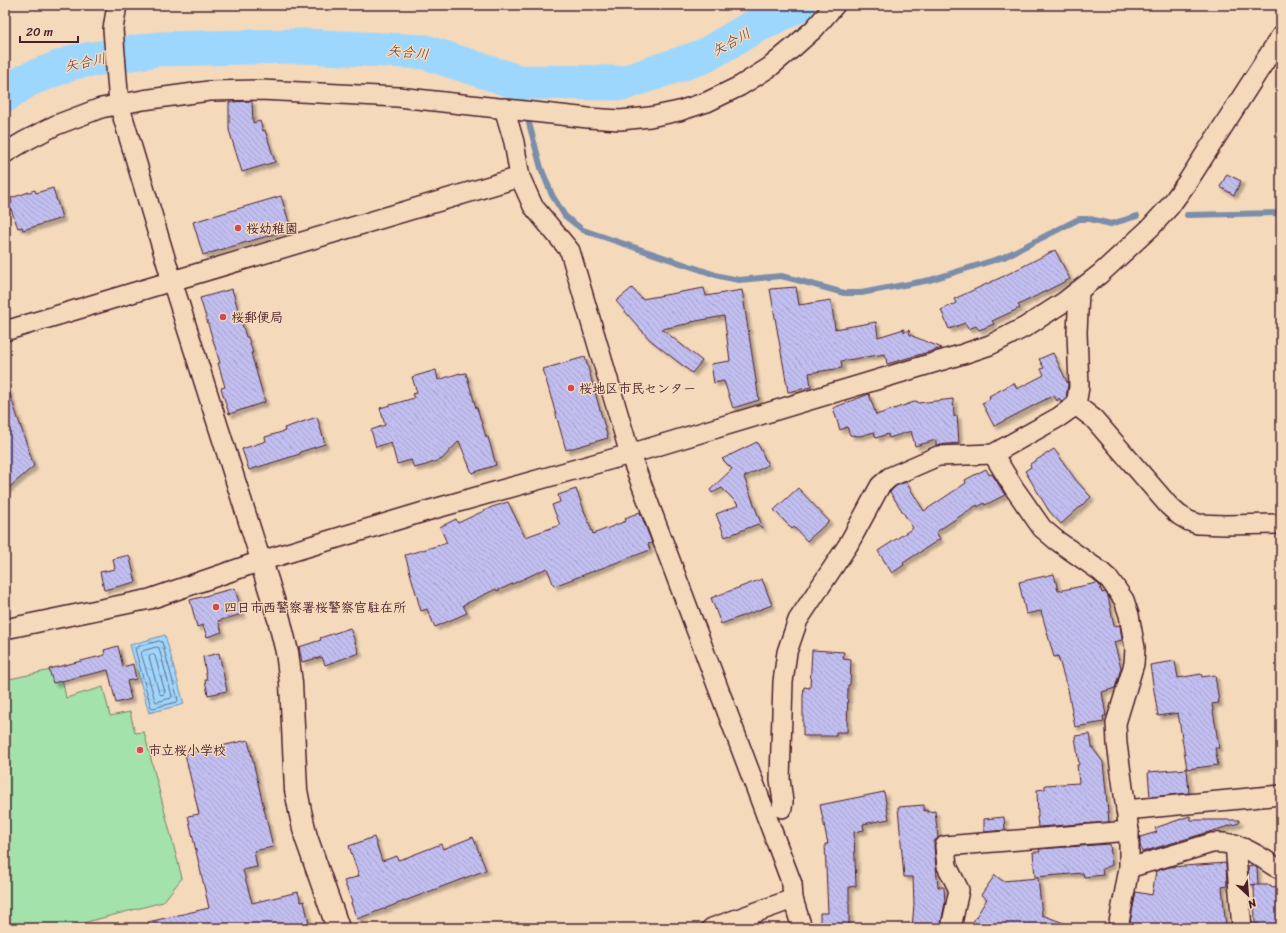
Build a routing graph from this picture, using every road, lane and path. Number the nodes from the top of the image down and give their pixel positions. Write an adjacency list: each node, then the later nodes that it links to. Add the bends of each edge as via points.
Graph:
1 (117, 5): 4 (street, via 113,29)
2 (835, 5): 5 (street, via 814,29 770,67 740,86 679,111 620,120)
3 (1281, 36): 9 (street, via 1170,206 1129,248)
4 (119, 104): 5 (street, via 209,91 261,90 398,97); 6 (street, via 62,122); 8 (street)
5 (508, 109): 7 (street)
6 (5, 153)
7 (520, 177): 8 (street); 12 (street, via 533,206 570,251)
8 (172, 280): 10 (street); 15 (street)
9 (1079, 292): 11 (street, via 1079,387); 12 (street, via 1025,327 990,345)
10 (5, 331)
11 (1076, 405): 13 (street); 14 (street, via 1094,419 1169,506 1189,521 1213,525)
12 (630, 454): 15 (street); 24 (street, via 792,884)
13 (993, 454): 18 (street, via 938,456 890,477 880,486 848,545 798,620 787,652 783,682 780,779); 19 (street, via 1042,528 1100,571 1124,600 1135,648 1134,664 1116,723)
14 (1281, 524)
15 (261, 561): 16 (street, via 150,599); 25 (street, via 287,652 292,683 296,790 300,811 306,837)
16 (5, 629)
17 (1281, 795): 19 (street)
18 (782, 808)
19 (1126, 810): 20 (street)
20 (1129, 831): 22 (street); 28 (street, via 945,846 947,866 958,890)
21 (1235, 844): 22 (street, via 1212,843); 23 (street); 30 (street)
22 (1129, 868): 29 (street)
23 (1281, 869)
24 (793, 899): 26 (street); 27 (street)
25 (338, 928)
26 (712, 928)
27 (802, 928)
28 (951, 928)
29 (1118, 928)
30 (1242, 928)

